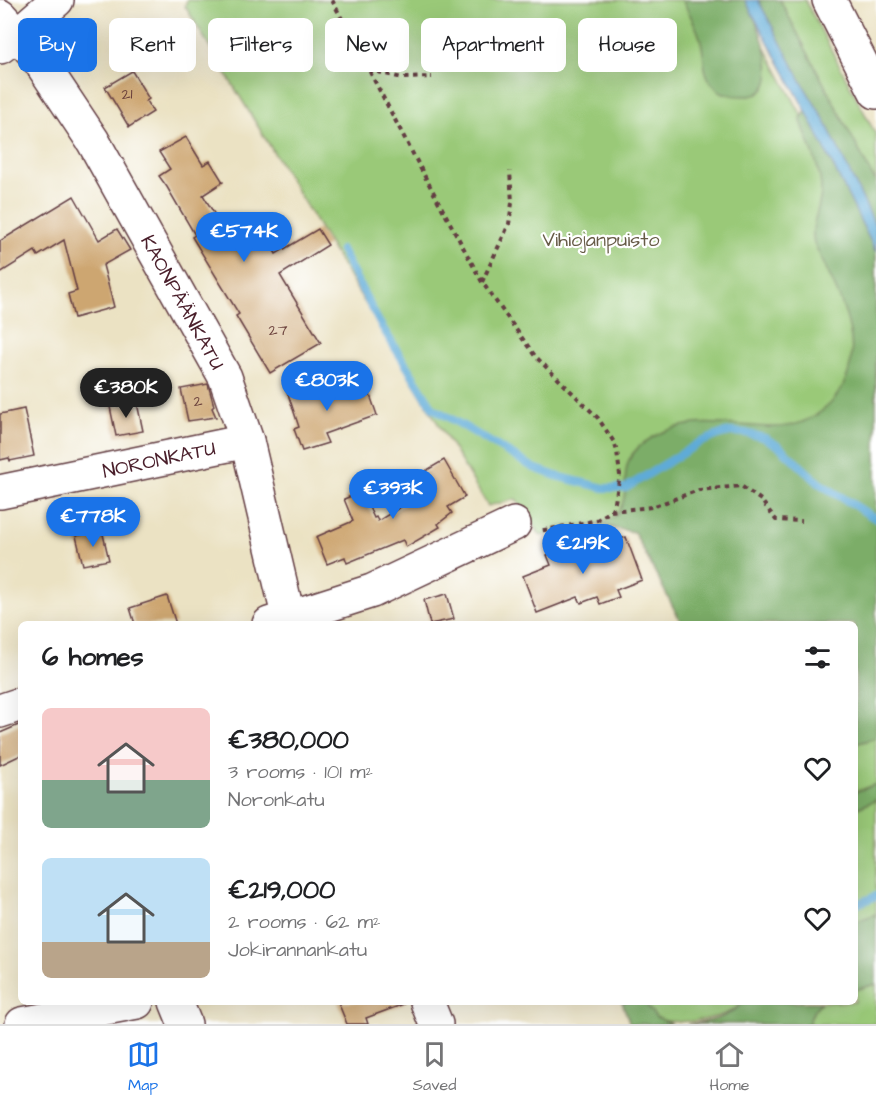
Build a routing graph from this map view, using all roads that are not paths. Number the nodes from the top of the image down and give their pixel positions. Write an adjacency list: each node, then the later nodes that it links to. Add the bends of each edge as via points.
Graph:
1 (57, 0): 3 (street)
2 (829, 0): 4 (street)
3 (6, 32): 5 (street, KAONPÄÄNKATU, via 35,54 93,141 225,377)
4 (876, 92)
5 (247, 441): 6 (street, NORONKATU); 8 (street, KAONPÄÄNKATU)
6 (0, 492)
7 (514, 524): 9 (street, via 372,591)
8 (282, 621)
9 (285, 621)
10 (18, 705): 11 (street)
11 (0, 711)
12 (121, 1005): 15 (street)
13 (177, 1005): 16 (street)
14 (428, 1005): 17 (street)
15 (22, 1024)
16 (185, 1024)
17 (436, 1024)

